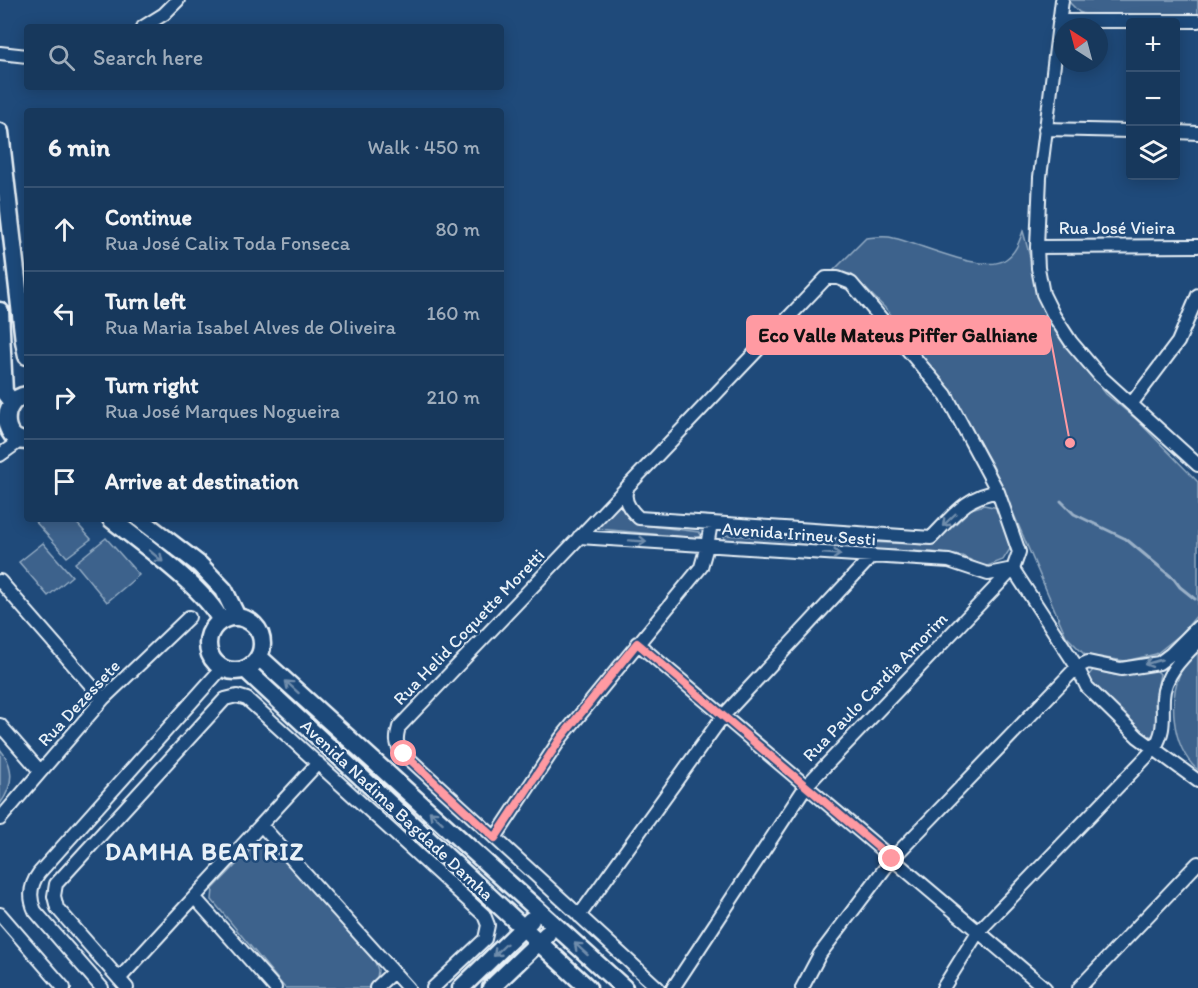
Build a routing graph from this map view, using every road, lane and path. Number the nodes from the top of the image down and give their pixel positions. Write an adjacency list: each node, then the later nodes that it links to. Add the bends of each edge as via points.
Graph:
1 (178, 0): 6 (street)
2 (1062, 0): 3 (street)
3 (1059, 18)
4 (1108, 21): 5 (street)
5 (1198, 21)
6 (148, 24)
7 (0, 53): 8 (street)
8 (24, 56)
9 (1054, 63): 10 (street)
10 (1046, 129): 11 (street); 16 (street)
11 (1126, 131)
12 (0, 132): 20 (street)
13 (1180, 132): 14 (street)
14 (1198, 133)
15 (1198, 246): 16 (street, Rua José Vieira)
16 (1037, 247): 22 (street, via 1043,294 1054,316 1100,376)
17 (1198, 295): 22 (street, via 1178,342)
18 (0, 311): 19 (street)
19 (1, 330): 21 (street, via 4,392)
20 (24, 341)
21 (9, 403): 23 (street, via 3,422)
22 (1132, 403): 25 (street)
23 (18, 440): 24 (street)
24 (0, 455)
25 (1198, 465)
26 (629, 485): 27 (street, Rua Helid Coquette Moretti, via 826,278 838,278 851,283 946,395); 30 (street, Avenida Irineu Sesti, via 626,501 639,518); 31 (street, Rua Helid Coquette Moretti)
27 (998, 492): 30 (street, Avenida Irineu Sesti, one-way to 30, via 984,493 968,502 931,538); 34 (street, via 1019,552)
28 (115, 522): 38 (street, one-way to 38, via 198,591)
29 (144, 522): 37 (street, via 200,565 224,590)
30 (711, 523): 32 (street)
31 (579, 537): 32 (street, Avenida Irineu Sesti, one-way to 32); 56 (street, Rua Helid Coquette Moretti, via 399,727 396,737 398,748)
32 (707, 546): 33 (street, Avenida Irineu Sesti, one-way to 33); 41 (street, via 700,567)
33 (872, 556): 34 (street, Avenida Irineu Sesti, via 949,561 988,574); 47 (street)
34 (1013, 569): 43 (street); 53 (street, Rua Paulo Cardia Amorim)
35 (0, 581): 46 (street)
36 (189, 617): 46 (street, Rua Dezessete)
37 (237, 617): 38 (street); 42 (street, via 246,619 259,631)
38 (220, 621): 44 (street, via 209,636 208,645)
39 (1198, 627): 43 (street, one-way to 43, via 1159,663 1121,669 1088,662)
40 (1198, 642): 49 (street, via 1170,674 1162,695 1164,724)
41 (637, 643): 47 (street); 56 (street, via 561,738)
42 (259, 657): 45 (street); 60 (street, Avenida Nadima Bagdade Damha, one-way to 42)
43 (1077, 667): 49 (street, via 1087,687); 57 (street)
44 (222, 668): 45 (street); 70 (street, via 33,883 35,911)
45 (245, 669): 64 (street, Avenida Nadima Bagdade Damha)
46 (103, 699): 51 (street, Rua Dezessete)
47 (723, 716): 53 (street); 62 (street)
48 (0, 725): 51 (street)
49 (1154, 749): 52 (street); 65 (street)
50 (318, 764): 55 (street); 68 (street, Avenida Nadima Bagdade Damha, via 247,699 225,699 56,884 57,908); 74 (street, Avenida Nadima Bagdade Damha, via 484,915 488,925 485,939)
51 (40, 771): 54 (street, Rua Dezessete)
52 (1198, 781)
53 (806, 786): 57 (street); 80 (street, Rua Paulo Cardia Amorim)
54 (0, 819)
55 (261, 825): 59 (street); 67 (street)
56 (495, 838): 62 (street)
57 (892, 859): 65 (street); 81 (street, via 820,954)
58 (1198, 863): 84 (street)
59 (195, 898): 68 (street); 71 (street)
60 (540, 911): 63 (street, Avenida Nadima Bagdade Damha); 64 (street)
61 (0, 914): 69 (street)
62 (579, 916): 79 (street)
63 (555, 926): 66 (street); 78 (street, Avenida Nadima Bagdade Damha, one-way to 63)
64 (523, 928): 66 (street, Avenida Nadima Bagdade Damha); 75 (street, one-way to 75)
65 (978, 932): 82 (street); 83 (street)
66 (538, 942): 76 (street); 77 (street, Avenida Nadima Bagdade Damha)
67 (393, 972): 72 (street); 73 (street)
68 (123, 983)
69 (64, 988)
70 (102, 988)
71 (275, 988)
72 (376, 988)
73 (408, 988)
74 (434, 988)
75 (461, 988)
76 (491, 988)
77 (588, 988)
78 (624, 988)
79 (658, 988)
80 (673, 988)
81 (802, 988)
82 (943, 988)
83 (1045, 988)
84 (1080, 988)

